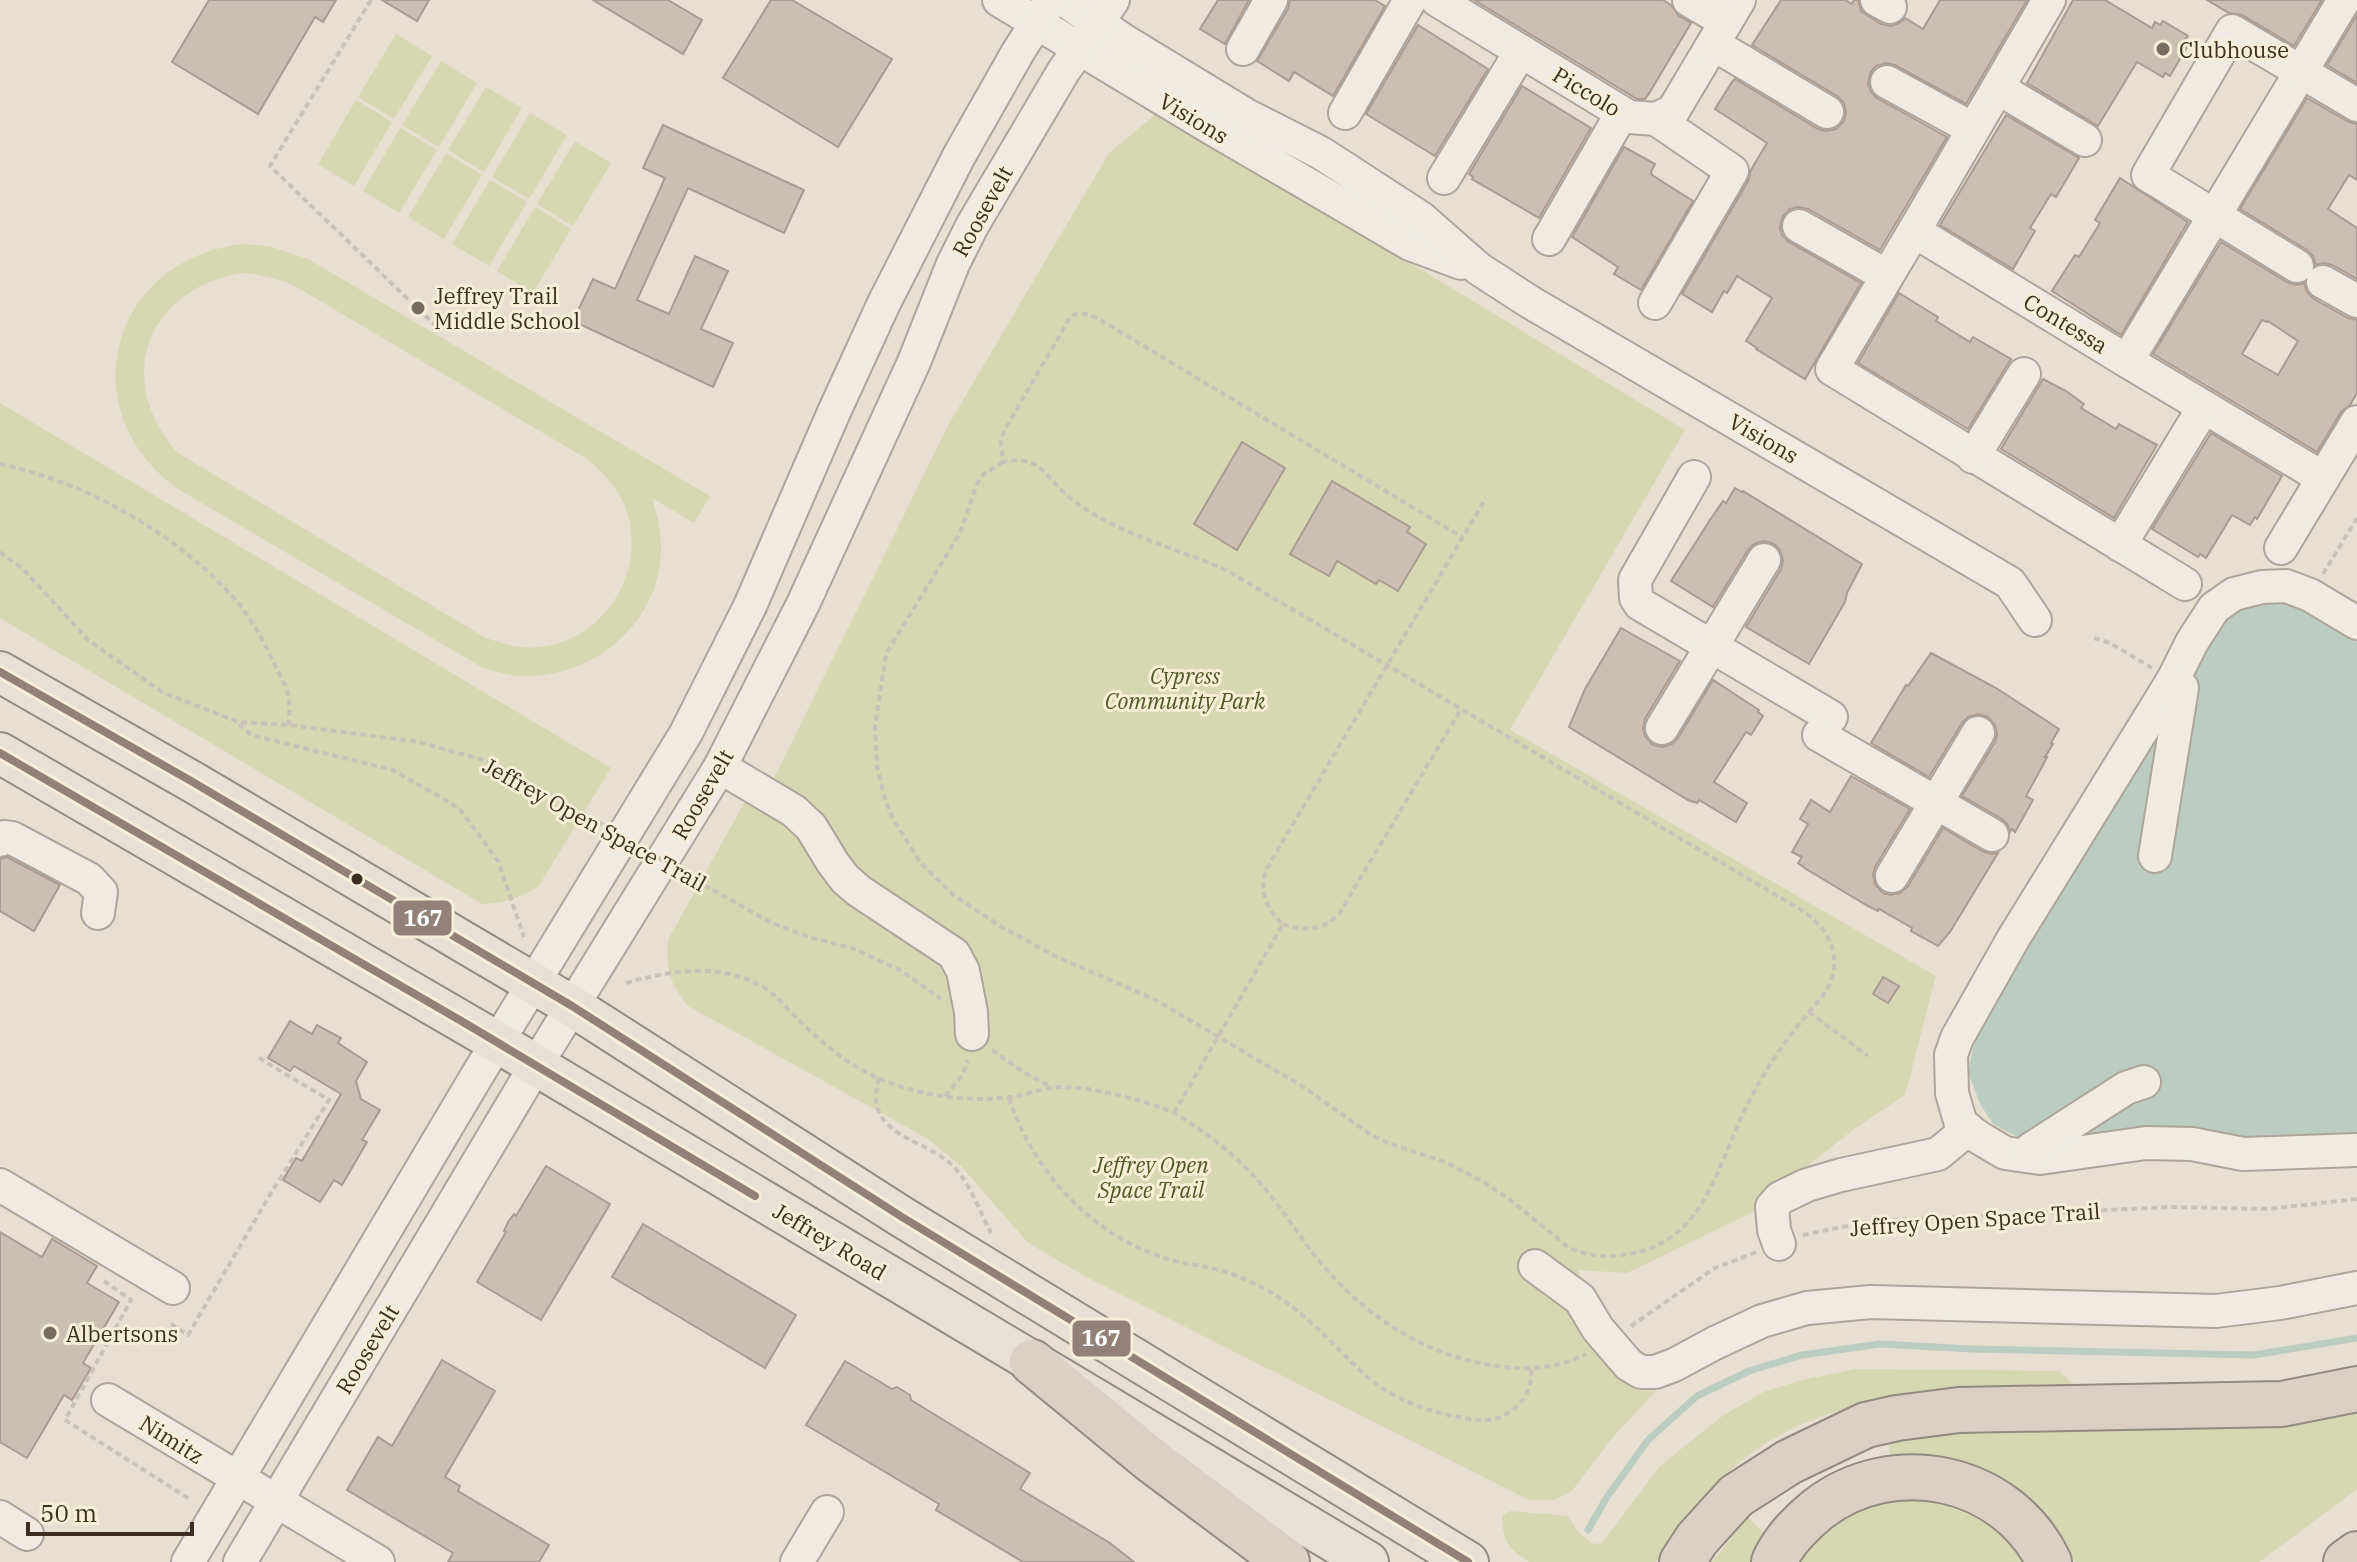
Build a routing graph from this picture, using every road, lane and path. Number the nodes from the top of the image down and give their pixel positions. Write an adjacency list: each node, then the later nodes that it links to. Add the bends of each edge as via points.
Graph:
1 (371, 0): 35 (path, via 270,166)
2 (999, 0): 10 (street, Visions)
3 (1064, 0): 11 (street, Visions)
4 (1271, 0): 14 (street)
5 (1410, 0): 21 (street)
6 (1437, 0): 15 (street, Piccolo)
7 (1689, 0): 12 (street)
8 (2049, 0): 18 (street)
9 (2344, 0): 16 (street, Contessa)
10 (1044, 11): 13 (street, Visions); 76 (street, Roosevelt, via 959,156 884,303 719,671)
11 (1105, 11): 13 (street, Roosevelt); 31 (street, Visions, via 1126,42 1246,115 1321,153 1421,218)
12 (1726, 22): 20 (street); 23 (street, via 1673,111)
13 (1078, 48): 31 (street, Visions, via 1410,244); 67 (street, Roosevelt, via 953,264 803,604)
14 (1243, 49)
15 (1521, 51): 22 (street, Piccolo); 26 (street)
16 (2301, 72): 19 (street); 27 (street, Contessa); 27 (street, via 2232,31 2148,175)
17 (1887, 82): 24 (street)
18 (1998, 88): 24 (street); 25 (street)
19 (2357, 105)
20 (1827, 112)
21 (1345, 113)
22 (1622, 113): 23 (street, Piccolo); 30 (street)
23 (1656, 119): 34 (street, via 1732,171)
24 (1973, 129): 29 (street)
25 (2085, 140)
26 (1444, 178)
27 (2215, 215): 33 (street); 36 (street, Contessa)
28 (1799, 226): 32 (street)
29 (1914, 231): 32 (street); 36 (street, Contessa)
30 (1549, 239)
31 (1479, 269): 54 (street, Visions, via 2010,583)
32 (1887, 276): 40 (street, via 1832,369)
33 (2357, 301)
34 (1655, 303)
35 (439, 329)
36 (2127, 361): 38 (street)
37 (2024, 374): 40 (street)
38 (2204, 407): 44 (street); 48 (street)
39 (2357, 422): 44 (street)
40 (1973, 457): 48 (street)
41 (1003, 462): 47 (path, via 1004,431 1071,316 1085,313); 58 (path, via 1038,466 1064,493 1102,519 1226,570); 82 (path, via 977,484 960,533 886,654 875,727 885,799 920,862 961,900 1055,956 1154,999)
42 (0, 464): 63 (path, via 88,493 198,564 237,601 266,646 289,696)
43 (1694, 477): 57 (street, via 1635,580 1636,598)
44 (2323, 478): 49 (street)
45 (1486, 498): 47 (path)
46 (2357, 518): 53 (path)
47 (1462, 537): 58 (path)
48 (2120, 545): 52 (street)
49 (2281, 548)
50 (0, 552): 62 (path, Jeffrey Open Space Trail, via 24,570 88,640 162,692)
51 (1764, 560): 57 (street)
52 (2185, 584)
53 (2317, 584)
54 (2035, 620)
55 (2357, 623): 59 (street, via 2286,586 2234,594 2214,608)
56 (2094, 638): 59 (path)
57 (1711, 646): 64 (street); 68 (street)
58 (1386, 665): 61 (path); 74 (path, via 1264,875 1266,902)
59 (2173, 680): 71 (street, via 2182,688); 93 (street, via 1957,1038 1951,1055 1952,1093 1961,1124)
60 (2, 682): 76 (main road, via 205,789)
61 (1461, 709): 74 (path, via 1339,914 1319,927); 80 (path, via 1813,918 1829,939 1834,968 1829,987)
62 (238, 722): 63 (path, Jeffrey Open Space Trail); 75 (path, via 251,735 393,770 459,808 498,861)
63 (289, 725): 78 (path, Jeffrey Open Space Trail, bridge, via 419,742 490,762 772,923 852,948 902,971)
64 (1662, 728)
65 (1978, 733): 68 (street)
66 (0, 753): 83 (main road, Jeffrey Road)
67 (720, 767): 79 (street, Roosevelt); 81 (street, via 794,811 845,879 954,954 963,971)
68 (1936, 803): 69 (street); 72 (street)
69 (1992, 835)
70 (0, 840): 73 (street, via 12,838 89,879 101,892)
71 (2155, 856)
72 (1892, 876)
73 (98, 913)
74 (1283, 924): 82 (path)
75 (524, 937)
76 (534, 983): 79 (main road); 83 (street, Roosevelt)
77 (626, 983): 87 (path, Jeffrey Open Space Trail, via 698,971 733,975 761,986 827,1046)
78 (942, 1000)
79 (572, 1006): 86 (street, Roosevelt); 119 (main road, via 902,1217)
80 (1809, 1012): 82 (path, via 1758,1084 1695,1214 1663,1242 1619,1255 1568,1247 1484,1182 1371,1135); 84 (path)
81 (972, 1034): 89 (path, Jeffrey Open Space Trail); 90 (path, via 962,1076)
82 (1218, 1037): 92 (path)
83 (497, 1042): 86 (main road, Jeffrey Road); 109 (street, Roosevelt)
84 (1868, 1056)
85 (259, 1058): 103 (path, via 329,1100 188,1335)
86 (536, 1065): 105 (main road, Jeffrey Road); 110 (street, Roosevelt)
87 (879, 1078): 90 (path, Jeffrey Open Space Trail); 98 (path, via 875,1089 881,1118 905,1139 954,1167)
88 (2144, 1082): 95 (street, via 2126,1088 2031,1149)
89 (1051, 1087): 91 (path, Jeffrey Open Space Trail); 92 (path, Jeffrey Open Space Trail, via 1086,1089)
90 (945, 1096): 91 (path, Jeffrey Open Space Trail)
91 (1008, 1097): 106 (path, via 1026,1140 1081,1210 1148,1252 1239,1276 1275,1295 1395,1396 1440,1414 1495,1419 1520,1404)
92 (1174, 1113): 106 (path, Jeffrey Open Space Trail, via 1252,1173 1326,1270 1386,1324 1462,1359)
93 (1968, 1129): 95 (street, via 2005,1153); 99 (street, via 1938,1154 1841,1175 1780,1198 1772,1207)
94 (2357, 1150): 95 (street, via 2243,1154 2192,1144 2146,1143)
95 (2029, 1156)
96 (0, 1185): 101 (street)
97 (2357, 1199): 99 (path, Jeffrey Open Space Trail, via 2269,1209 2173,1207 1871,1221)
98 (995, 1241)
99 (1779, 1244): 104 (path, Jeffrey Open Space Trail, via 1715,1268)
100 (1535, 1266): 104 (street, via 1580,1299)
101 (173, 1288)
102 (2357, 1288): 104 (street, via 2216,1311 1871,1302 1807,1308 1762,1321 1655,1372 1629,1365)
103 (171, 1324)
104 (1609, 1342): 106 (path, Jeffrey Open Space Trail, via 1558,1365)
105 (1032, 1362): 117 (highway); 118 (main road, Jeffrey Road)
106 (1531, 1369)
107 (2357, 1389): 120 (highway, via 2282,1404 1959,1410 1866,1425 1789,1462 1736,1496)
108 (108, 1400): 109 (street, Nimitz)
109 (237, 1477): 110 (street, Nimitz); 113 (street, Roosevelt)
110 (277, 1502): 114 (street, Roosevelt); 115 (street, Nimitz)
111 (827, 1512): 116 (street)
112 (2357, 1554): 123 (highway)
113 (188, 1562)
114 (240, 1562)
115 (378, 1562)
116 (797, 1562)
117 (1287, 1562)
118 (1368, 1562)
119 (1468, 1562)
120 (1682, 1562)
121 (1774, 1562): 122 (highway, via 1805,1520 1845,1491 1911,1476 1945,1481 1990,1499 2037,1541)
122 (2049, 1562)
123 (2346, 1562)

